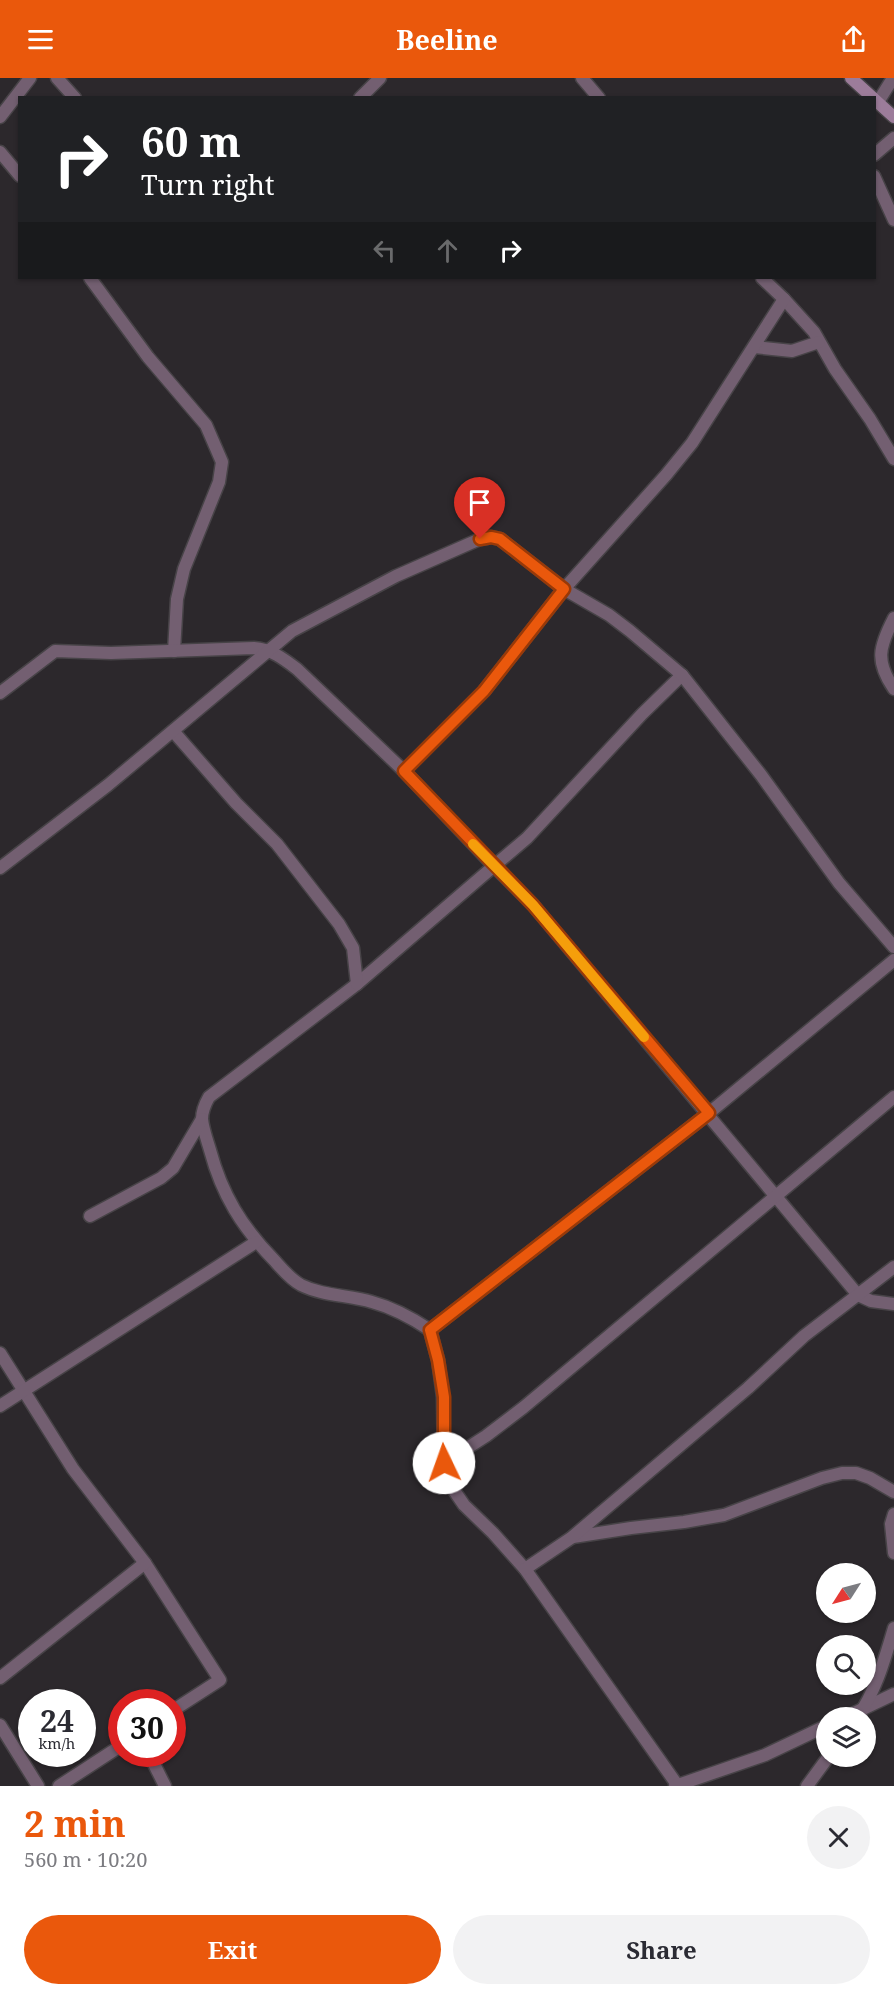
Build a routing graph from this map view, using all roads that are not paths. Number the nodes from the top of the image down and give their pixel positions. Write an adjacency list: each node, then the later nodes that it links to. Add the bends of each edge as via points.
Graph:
1 (30, 78): 13 (street)
2 (57, 78): 7 (street)
3 (380, 78): 8 (street)
4 (582, 78): 9 (street)
5 (851, 78): 10 (main road)
6 (893, 78): 11 (street)
7 (73, 96)
8 (362, 96)
9 (597, 96)
10 (872, 96)
11 (876, 98)
12 (876, 100): 14 (main road)
13 (0, 117)
14 (894, 117)
15 (894, 138): 17 (street)
16 (0, 152): 18 (street)
17 (876, 153)
18 (18, 174)
19 (876, 180): 20 (street)
20 (894, 220)
21 (91, 279): 29 (street, via 148,357 206,425 222,462 219,483 184,569 177,599)
22 (763, 279): 23 (street)
23 (784, 299): 24 (street); 25 (street)
24 (819, 342): 25 (street, via 792,351); 26 (street)
25 (754, 347): 27 (street, via 692,443)
26 (892, 453)
27 (564, 589): 30 (street, via 500,539 480,539 317,616); 31 (street, via 609,615); 35 (street, via 484,691)
28 (894, 618): 32 (street, via 880,649 883,669)
29 (174, 651): 30 (street); 33 (street, via 55,651)
30 (268, 651): 34 (street); 35 (street, via 297,669)
31 (682, 675): 36 (street, via 527,838); 38 (street, via 839,883)
32 (894, 689)
33 (0, 693)
34 (173, 731): 37 (street); 40 (street, via 277,844 339,924 353,948)
35 (404, 771): 36 (street)
36 (494, 866): 40 (street); 42 (street, via 533,905)
37 (0, 868)
38 (894, 947)
39 (894, 960): 42 (street)
40 (357, 984): 43 (street, via 209,1097)
41 (894, 1097): 44 (street)
42 (709, 1113): 44 (street); 50 (street)
43 (202, 1119): 45 (street, via 173,1168); 46 (street, via 216,1173 242,1224)
44 (776, 1196): 48 (street); 54 (street, via 524,1407)
45 (90, 1216)
46 (256, 1242): 50 (street, via 298,1283 372,1301 406,1314); 52 (street)
47 (894, 1267): 48 (street)
48 (858, 1295): 49 (street); 57 (street, via 804,1336)
49 (894, 1304)
50 (430, 1330): 54 (street, via 444,1397)
51 (0, 1353): 52 (street)
52 (23, 1389): 53 (street); 59 (street, via 73,1469)
53 (0, 1406)
54 (444, 1463): 60 (street, via 453,1489 464,1505)
55 (894, 1492): 57 (street, via 870,1478 842,1473 724,1515)
56 (894, 1514): 58 (street)
57 (571, 1538): 60 (street)
58 (894, 1553)
59 (145, 1563): 62 (street); 64 (street, via 220,1680)
60 (525, 1569): 75 (street)
61 (894, 1628): 65 (street)
62 (0, 1678)
63 (894, 1694): 66 (street)
64 (186, 1703)
65 (863, 1707)
66 (871, 1707)
67 (0, 1725): 72 (street)
68 (816, 1731): 75 (street, via 765,1755)
69 (108, 1754): 73 (street)
70 (156, 1767): 74 (street)
71 (821, 1767): 76 (street)
72 (38, 1786)
73 (59, 1786)
74 (165, 1786)
75 (677, 1786)
76 (807, 1786)

